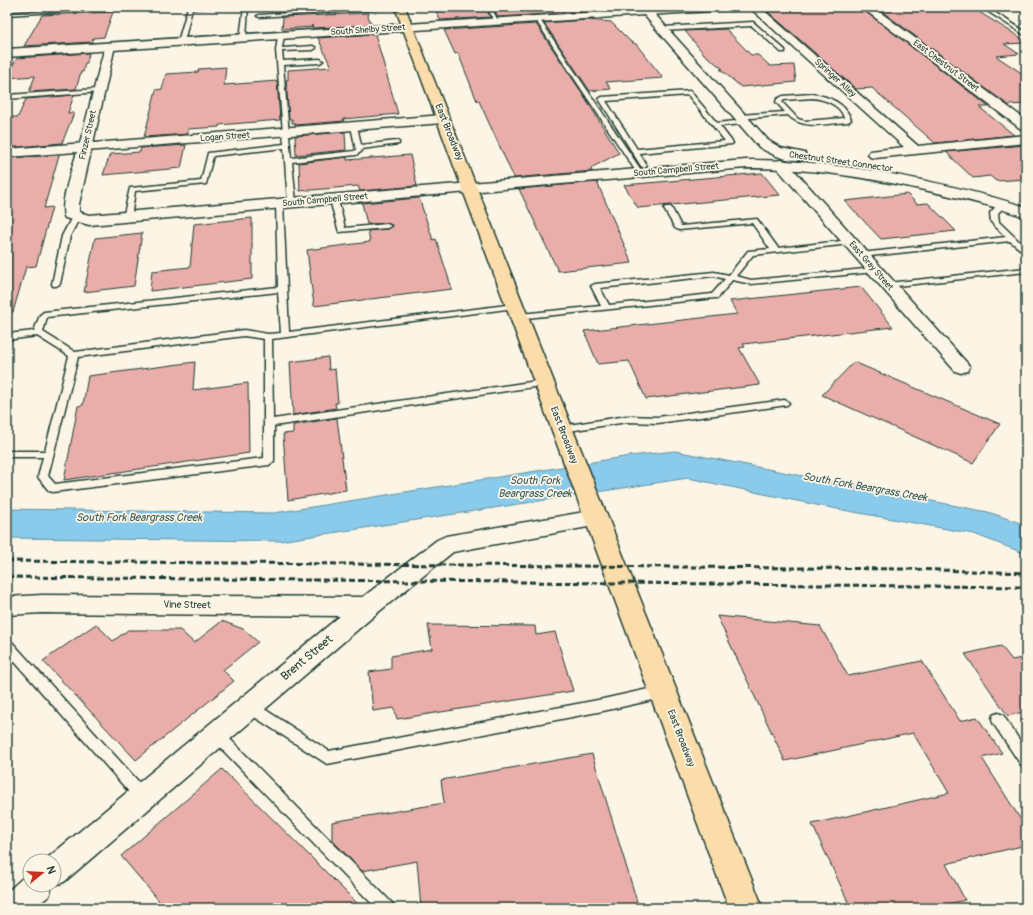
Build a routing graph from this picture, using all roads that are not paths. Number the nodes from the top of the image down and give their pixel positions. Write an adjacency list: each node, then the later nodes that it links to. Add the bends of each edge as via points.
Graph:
1 (121, 7): 12 (lane)
2 (212, 7): 21 (lane, via 190,8)
3 (246, 7): 20 (lane)
4 (399, 7): 13 (lane); 16 (main road, East Broadway)
5 (489, 7): 15 (lane)
6 (730, 7): 11 (street, South Shelby Street)
7 (754, 7): 44 (street, Springer Alley)
8 (866, 7): 36 (main road, East Chestnut Street)
9 (983, 7): 18 (lane)
10 (598, 11): 11 (main road, South Shelby Street); 14 (main road, South Shelby Street)
11 (647, 12): 17 (main road)
12 (7, 14)
13 (259, 16)
14 (538, 19): 15 (main road, South Shelby Street); 50 (lane)
15 (497, 22): 16 (main road, South Shelby Street)
16 (407, 27): 19 (main road, South Shelby Street); 32 (main road, East Broadway)
17 (662, 29): 25 (lane, via 753,24); 33 (main road)
18 (1026, 34)
19 (281, 36): 20 (main road, South Shelby Street); 24 (lane)
20 (243, 38): 21 (main road, South Shelby Street)
21 (181, 42): 22 (main road, South Shelby Street)
22 (110, 46): 26 (main road, South Shelby Street); 29 (street, Finzer Street)
23 (313, 48): 24 (lane)
24 (279, 50): 28 (lane)
25 (783, 51)
26 (7, 53)
27 (320, 61): 28 (lane)
28 (280, 63): 37 (lane)
29 (98, 91): 30 (lane); 42 (street, Finzer Street)
30 (7, 97)
31 (789, 113): 31 (lane, via 796,120 805,123 848,120 845,112 821,96 779,100); 33 (lane)
32 (443, 119): 35 (street, Logan Street); 51 (main road, East Broadway)
33 (742, 120): 34 (lane); 40 (main road)
34 (715, 125): 45 (lane, via 730,143); 45 (lane, via 690,93 602,99)
35 (354, 126): 37 (street, Logan Street); 43 (lane)
36 (1026, 126)
37 (286, 132): 41 (lane); 42 (street, Logan Street)
38 (1026, 139): 44 (street)
39 (397, 143): 43 (lane)
40 (764, 144): 50 (main road, South Campbell Street, via 764,152 756,156); 53 (main road, Chestnut Street Connector, via 777,152 789,155 872,165 934,179)
41 (287, 146): 48 (lane); 58 (lane, via 210,154 204,183 132,189)
42 (85, 147): 46 (main road, Logan Street); 57 (main road, Finzer Street, via 71,204 72,215)
43 (358, 147): 48 (lane, via 356,153)
44 (915, 150): 47 (street)
45 (635, 151): 50 (lane)
46 (7, 153)
47 (875, 154)
48 (288, 160): 54 (lane)
49 (781, 164): 50 (main road, South Campbell Street); 53 (main road, Chestnut Street Connector, via 867,174); 61 (street, East Gray Street)
50 (640, 169): 51 (main road, South Campbell Street, via 570,179)
51 (470, 188): 52 (main road, South Campbell Street); 72 (main road, East Broadway)
52 (334, 200): 54 (main road, South Campbell Street); 59 (lane, via 342,230)
53 (994, 202): 56 (main road, Chestnut Street Connector); 60 (lane, via 995,222)
54 (286, 204): 58 (main road, South Campbell Street); 70 (lane)
55 (668, 209): 62 (lane, via 679,228 754,221)
56 (1026, 212)
57 (78, 218): 58 (main road, South Campbell Street); 68 (lane, via 66,236)
58 (127, 218)
59 (386, 226)
60 (1012, 239): 63 (lane); 64 (lane)
61 (850, 242): 62 (lane); 64 (street, East Gray Street)
62 (776, 251): 67 (lane, via 752,253)
63 (1026, 252)
64 (861, 255): 65 (street, East Gray Street)
65 (875, 270): 67 (lane, via 751,282); 69 (street, East Gray Street)
66 (1026, 270): 69 (lane)
67 (732, 278): 71 (lane, via 715,296); 71 (lane, via 714,274 595,286)
68 (56, 284)
69 (888, 286): 78 (street, East Gray Street)
70 (282, 288): 73 (lane, via 44,315); 74 (lane)
71 (606, 308): 72 (lane)
72 (518, 312): 74 (lane); 79 (main road, East Broadway)
73 (38, 333): 75 (lane); 77 (lane)
74 (285, 335): 76 (lane)
75 (7, 337)
76 (268, 337): 77 (lane, via 244,333); 81 (lane)
77 (74, 356): 84 (lane)
78 (961, 367)
79 (544, 382): 81 (lane); 82 (main road, East Broadway)
80 (784, 403): 82 (lane, via 658,420 627,419)
81 (270, 423): 84 (lane, via 269,461 53,488 43,477)
82 (562, 428): 85 (main road, East Broadway)
83 (7, 454): 84 (lane)
84 (48, 454)
85 (592, 507): 87 (street, Brent Street, via 449,544 430,556); 89 (main road, East Broadway)
86 (7, 606): 87 (street, Vine Street, via 42,604)
87 (368, 607): 90 (street, Brent Street)
88 (7, 646): 94 (lane)
89 (663, 692): 90 (lane, via 327,758); 97 (main road, East Broadway)
90 (250, 707): 92 (street, Brent Street)
91 (998, 719): 93 (lane)
92 (217, 735): 94 (street, Brent Street); 99 (lane)
93 (1026, 761)
94 (143, 797): 95 (street, Brent Street)
95 (62, 865)
96 (29, 893): 98 (street)
97 (745, 907)
98 (11, 908)
99 (387, 908)

